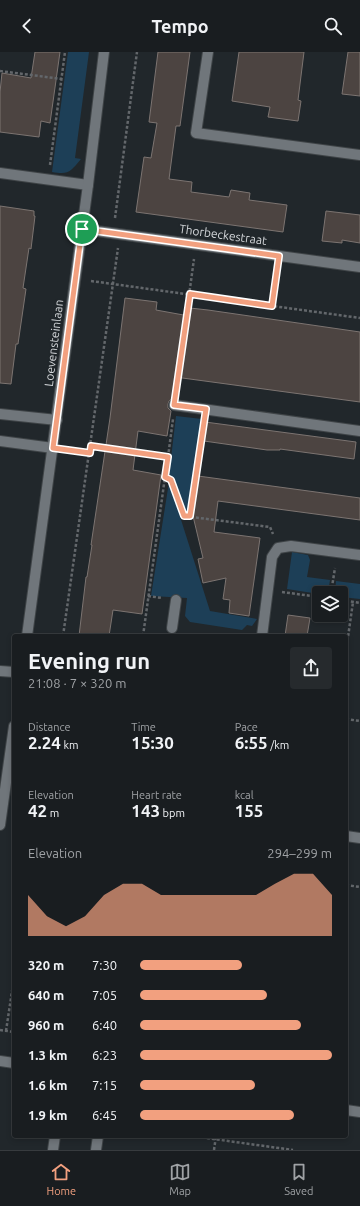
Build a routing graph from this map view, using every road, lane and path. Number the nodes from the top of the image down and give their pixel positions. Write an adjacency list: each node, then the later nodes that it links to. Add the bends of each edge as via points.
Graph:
1 (65, 52): 6 (path)
2 (104, 52): 10 (street, Loevensteinlaan)
3 (138, 52): 12 (path)
4 (208, 52): 7 (street, via 196,132)
5 (0, 70): 6 (path)
6 (62, 79): 9 (path)
7 (360, 155)
8 (0, 173): 9 (street)
9 (48, 180): 10 (street)
10 (88, 185): 11 (street, Loevensteinlaan)
11 (82, 229): 12 (street, Thorbeckestraat); 16 (street, Loevensteinlaan)
12 (117, 234): 13 (street, Thorbeckestraat); 17 (path)
13 (196, 244): 14 (street, Thorbeckestraat); 18 (path)
14 (279, 256): 15 (street, Thorbeckestraat); 19 (path)
15 (360, 267)
16 (75, 279): 17 (path); 24 (street, Loevensteinlaan)
17 (113, 284): 18 (path); 27 (path)
18 (190, 294): 19 (path); 21 (path)
19 (272, 306): 20 (path)
20 (360, 318)
21 (174, 405): 22 (street); 30 (path)
22 (206, 409): 25 (street); 32 (path)
23 (0, 414): 24 (street)
24 (57, 420): 28 (street, Loevensteinlaan)
25 (360, 431)
26 (0, 441): 28 (street)
27 (91, 446): 29 (path); 30 (path)
28 (53, 448): 29 (path); 44 (street, Loevensteinlaan)
29 (90, 453): 45 (path)
30 (168, 457): 31 (path)
31 (165, 477): 32 (path, via 171,480 184,516); 46 (path)
32 (190, 516): 33 (path, via 270,528)
33 (278, 548): 34 (street, via 291,546); 37 (street, via 272,557)
34 (337, 552): 35 (street); 36 (path)
35 (360, 555)
36 (332, 586)
37 (268, 591): 38 (path); 47 (street)
38 (312, 596)
39 (176, 600): 43 (street)
40 (348, 601): 41 (path)
41 (353, 602): 42 (path); 48 (path)
42 (360, 603)
43 (172, 628)
44 (27, 634)
45 (64, 634)
46 (143, 634)
47 (262, 634)
48 (348, 637)
49 (0, 671): 50 (street)
50 (12, 672)
51 (348, 719): 52 (path)
52 (360, 721)
53 (12, 758): 54 (street)
54 (10, 789): 55 (street)
55 (0, 825)
56 (348, 836): 57 (street)
57 (360, 838)
58 (348, 885): 59 (path)
59 (360, 887)
60 (12, 991): 62 (path)
61 (0, 1030): 62 (path)
62 (6, 1031): 63 (path)
63 (12, 1032)
64 (0, 1061): 65 (street)
65 (12, 1063)
66 (348, 1110): 67 (street)
67 (360, 1112)
68 (55, 1138): 71 (street)
69 (98, 1138): 72 (street)
70 (215, 1138): 73 (path); 74 (path)
71 (53, 1150)
72 (96, 1150)
73 (214, 1150)
74 (293, 1150)

